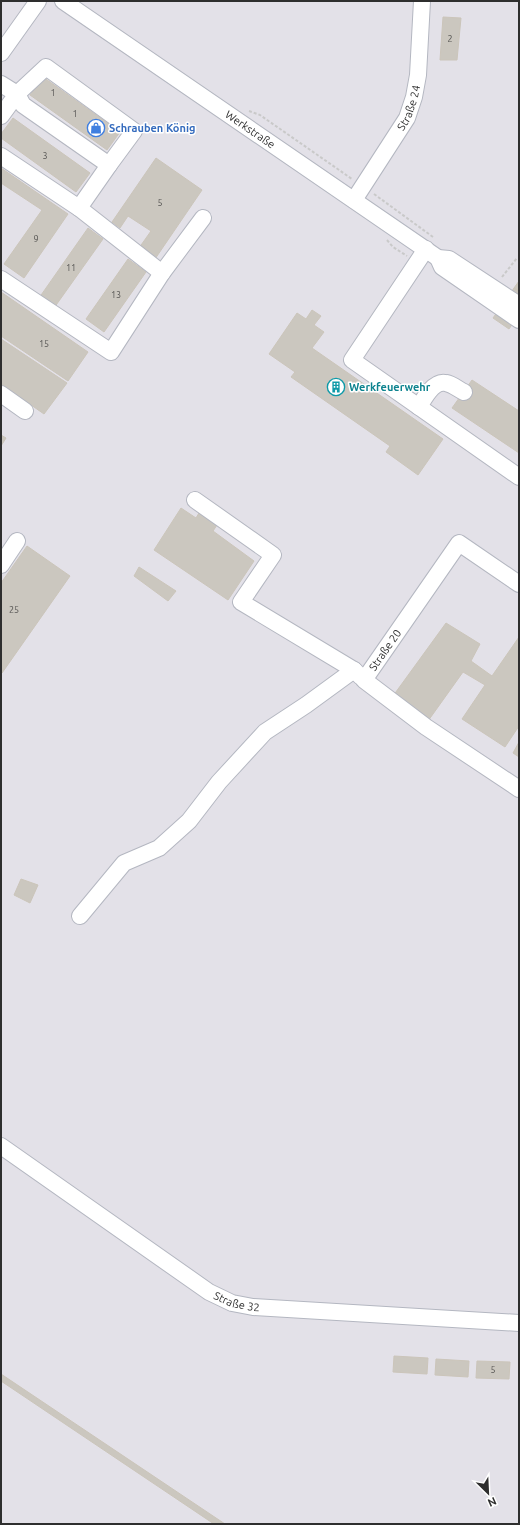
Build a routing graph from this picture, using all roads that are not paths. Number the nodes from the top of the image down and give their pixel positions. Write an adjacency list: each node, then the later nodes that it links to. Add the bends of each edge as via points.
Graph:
1 (38, 1): 4 (street)
2 (63, 1): 10 (street, Werkstraße)
3 (422, 1): 10 (street, Straße 24, via 418,75 407,118)
4 (1, 53)
5 (1, 84): 6 (street)
6 (17, 94): 7 (street); 9 (street, via 23,105); 9 (street, via 46,67 134,131)
7 (1, 116)
8 (1, 156): 11 (street)
9 (109, 165): 11 (street)
10 (354, 200): 13 (street, Werkstraße)
11 (79, 208): 14 (street)
12 (203, 218): 14 (street)
13 (432, 254): 16 (street, Werkstraße, via 449,259); 17 (street, Werkstraße, via 442,267); 20 (street, via 352,360)
14 (162, 273): 15 (street, via 111,352)
15 (1, 279)
16 (519, 305)
17 (519, 320)
18 (464, 392): 20 (street, via 446,383 440,383 432,388)
19 (1, 394): 21 (street)
20 (418, 407): 22 (street)
21 (25, 411)
22 (519, 477)
23 (195, 500): 27 (street, via 273,555 240,602)
24 (17, 541): 25 (street)
25 (1, 565)
26 (519, 584): 27 (street, Straße 20, via 459,544)
27 (359, 675): 28 (street, Straße 20, via 426,728); 29 (street, via 306,705 266,732 219,782 189,821 159,848 124,863)
28 (519, 789)
29 (80, 916)
30 (1, 1146): 31 (street, Straße 32, via 209,1292 232,1303 253,1307)
31 (519, 1323)

